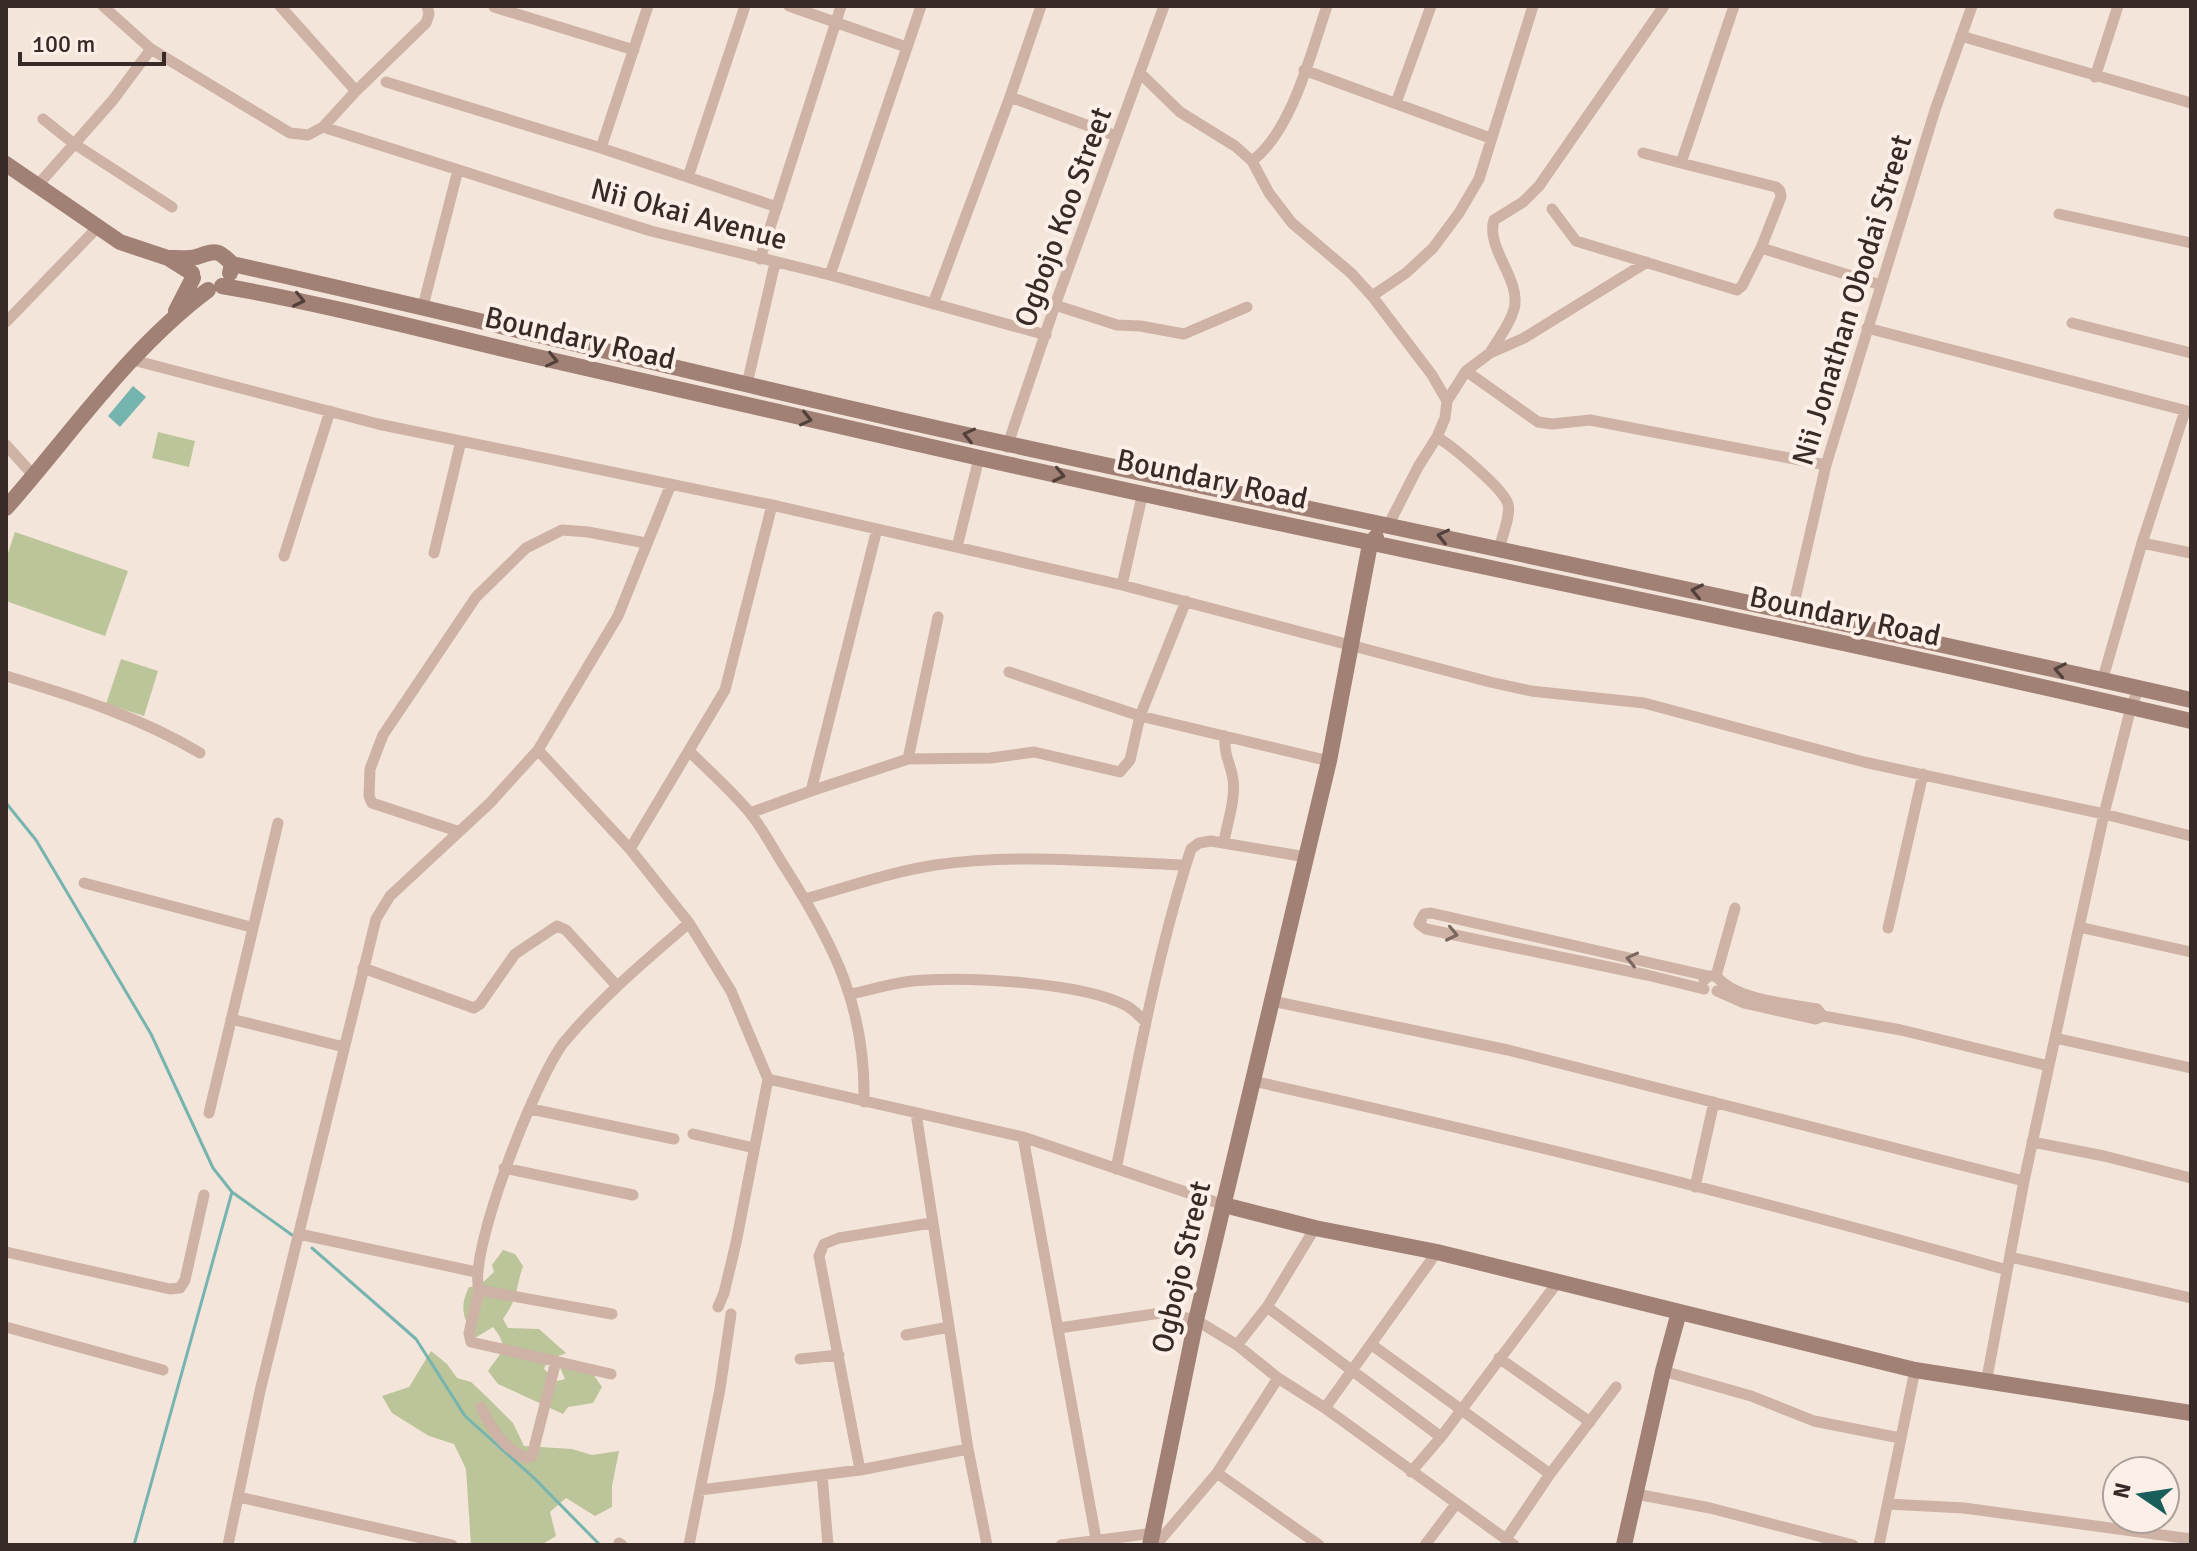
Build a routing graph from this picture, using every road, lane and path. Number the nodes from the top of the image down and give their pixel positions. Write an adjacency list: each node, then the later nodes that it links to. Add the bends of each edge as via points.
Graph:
1 (103, 6): 22 (street)
2 (280, 6): 28 (street)
3 (427, 6): 28 (street, via 426,23)
4 (648, 6): 23 (street)
5 (745, 6): 43 (street)
6 (789, 6): 19 (street)
7 (841, 6): 19 (street)
8 (921, 6): 21 (street)
9 (1041, 6): 29 (street)
10 (1164, 6): 25 (street, Ogbojo Koo Street)
11 (1327, 6): 24 (street)
12 (1431, 6): 30 (street)
13 (1533, 6): 35 (street)
14 (1664, 6): 70 (street, via 1539,186 1494,220 1492,231 1511,279 1515,307)
15 (1734, 6): 40 (street)
16 (1972, 6): 20 (street, Nii Jonathan Obodai Street)
17 (2118, 6): 26 (street)
18 (494, 7): 23 (street)
19 (835, 22): 21 (street); 46 (street)
20 (1961, 36): 26 (street); 58 (street, Nii Jonathan Obodai Street)
21 (906, 47): 57 (street)
22 (151, 49): 33 (street, via 290,133 308,135); 36 (street)
23 (634, 50): 37 (street)
24 (1304, 70): 30 (street); 39 (street, via 1277,133)
25 (1140, 73): 34 (street, Ogbojo Koo Street); 39 (street, via 1180,112)
26 (2095, 77): 31 (street)
27 (386, 82): 37 (street)
28 (356, 91): 33 (street)
29 (1010, 97): 34 (street); 61 (street)
30 (1396, 103): 35 (street)
31 (2191, 103)
32 (43, 119): 36 (street)
33 (323, 127): 42 (street, Nii Okai Avenue)
34 (1116, 136): 62 (street, Ogbojo Koo Street)
35 (1490, 138): 60 (street, via 1479,179 1446,231 1406,273)
36 (73, 143): 44 (street); 45 (street)
37 (601, 148): 43 (street)
38 (1643, 153): 40 (street)
39 (1252, 161): 60 (street, via 1292,223)
40 (1681, 163): 51 (street, via 1780,191)
41 (6, 164): 44 (main road)
42 (458, 170): 52 (street, Nii Okai Avenue); 63 (street)
43 (688, 177): 46 (street)
44 (37, 186): 49 (main road)
45 (172, 207)
46 (777, 207): 52 (street)
47 (1552, 209): 53 (street, via 1576,241)
48 (2059, 214): 50 (street)
49 (97, 228): 56 (main road); 66 (street)
50 (2191, 243)
51 (1761, 248): 53 (street, via 1737,290); 58 (street)
52 (760, 259): 54 (street, Nii Okai Avenue)
53 (1647, 262): 70 (street, via 1524,338)
54 (775, 263): 57 (street, Nii Okai Avenue); 74 (street)
55 (232, 264): 56 (main road, via 211,251); 59 (main road, via 229,277); 63 (main road, Boundary Road)
56 (194, 269): 59 (main road, via 197,284); 65 (main road)
57 (830, 275): 61 (street, Nii Okai Avenue)
58 (1881, 285): 68 (street, Nii Jonathan Obodai Street)
59 (215, 288): 65 (main road); 82 (main road, Boundary Road, one-way to 82, via 320,305)
60 (1372, 296): 75 (street)
61 (933, 304): 69 (street, Nii Okai Avenue)
62 (1055, 305): 64 (street, via 1117,325 1184,334); 69 (street, Ogbojo Koo Street)
63 (423, 306): 74 (main road, Boundary Road)
64 (1247, 307)
65 (173, 316): 72 (main road)
66 (6, 322)
67 (2072, 323): 71 (street)
68 (1867, 328): 77 (street); 84 (street, Nii Jonathan Obodai Street)
69 (1046, 335): 80 (street, Ogbojo Koo Street)
70 (1490, 353): 73 (street)
71 (2191, 353)
72 (133, 360): 76 (street); 85 (main road)
73 (1466, 371): 75 (street); 84 (street, via 1538,422 1590,420)
74 (747, 384): 80 (main road, Boundary Road, one-way to 74)
75 (1447, 401): 78 (street)
76 (330, 411): 79 (street); 99 (street)
77 (2188, 412): 93 (street)
78 (1437, 437): 90 (street); 96 (street, via 1456,449 1508,503)
79 (461, 441): 86 (street); 97 (street)
80 (1008, 444): 83 (street, Ogbojo Koo Street); 90 (main road, Boundary Road)
81 (6, 445): 85 (street)
82 (979, 458): 83 (main road, Boundary Road); 95 (street)
83 (1001, 463): 87 (main road, Boundary Road, one-way to 87)
84 (1826, 465): 102 (street, Nii Jonathan Obodai Street)
85 (34, 476): 89 (main road)
86 (671, 484): 88 (street); 92 (street)
87 (1143, 492): 94 (main road, Boundary Road); 100 (street)
88 (772, 505): 91 (street); 115 (street, via 725,690)
89 (6, 508)
90 (1389, 524): 94 (main road); 96 (main road, Boundary Road, one-way to 90)
91 (877, 529): 95 (street); 120 (street)
92 (646, 543): 114 (street, via 618,616); 124 (street, via 562,530 526,548 476,597 383,735 370,769 372,803)
93 (2142, 543): 98 (street); 107 (street)
94 (1370, 544): 104 (main road, Ogbojo Street); 110 (main road, Boundary Road)
95 (957, 547): 100 (street)
96 (1499, 549): 102 (main road, Boundary Road, one-way to 96)
97 (434, 553)
98 (2191, 553)
99 (284, 556)
100 (1122, 585): 101 (street)
101 (1186, 601): 104 (street); 111 (street)
102 (1792, 612): 107 (main road, Boundary Road, one-way to 102)
103 (938, 617): 117 (street)
104 (1350, 646): 118 (main road, Ogbojo Street); 119 (street, via 1531,691 1644,703)
105 (1009, 672): 111 (street)
106 (6, 676): 116 (street, via 111,710)
107 (2103, 678): 108 (main road, Boundary Road)
108 (2139, 688): 109 (main road, Boundary Road); 110 (street)
109 (2191, 700)
110 (2131, 707): 112 (main road, Boundary Road); 122 (street)
111 (1140, 716): 113 (street); 117 (street, via 1130,760 1120,772 1034,752)
112 (2191, 721)
113 (1225, 736): 118 (street); 126 (street, via 1233,791)
114 (538, 750): 124 (street); 127 (street)
115 (690, 752): 121 (street); 127 (street)
116 (200, 753)
117 (908, 759): 120 (street)
118 (1329, 761): 128 (main road, Ogbojo Street)
119 (1923, 774): 122 (street); 136 (street)
120 (811, 791): 121 (street)
121 (750, 813): 131 (street)
122 (2104, 814): 125 (street); 135 (street)
123 (278, 823): 134 (street)
124 (457, 831): 138 (street, via 390,896 376,919)
125 (2191, 836)
126 (1224, 842): 128 (street); 129 (street, via 1199,843)
127 (630, 849): 133 (street)
128 (1306, 857): 143 (main road, Ogbojo Street)
129 (1186, 865): 131 (street, via 978,861 891,874); 142 (street)
130 (84, 883): 134 (street)
131 (805, 899): 141 (street)
132 (1735, 908): 139 (street)
133 (689, 923): 140 (street); 151 (street, via 731,991)
134 (251, 927): 145 (street)
135 (2079, 927): 137 (street); 147 (street)
136 (1888, 928)
137 (2191, 952)
138 (363, 968): 140 (street, via 474,1008 519,949 557,926); 148 (street)
139 (1715, 982): 139 (street, one-way to 139, via 1431,913 1419,924 1704,989); 149 (street, via 1817,1009 1823,1016)
140 (617, 986): 155 (street, via 564,1042)
141 (851, 994): 144 (street, via 955,978 1050,987); 153 (street, via 865,1071)
142 (1152, 994): 144 (street); 146 (street)
143 (1272, 1001): 152 (main road, Ogbojo Street); 154 (street, via 1508,1050)
144 (1130, 1007): 146 (street)
145 (231, 1019): 148 (street); 156 (street)
146 (1146, 1022): 164 (street)
147 (2055, 1038): 149 (street); 150 (street)
148 (344, 1047): 173 (street)
149 (2049, 1066): 161 (street)
150 (2191, 1068)
151 (768, 1079): 153 (street); 162 (street)
152 (1253, 1081): 167 (street); 170 (main road, Ogbojo Street)
153 (864, 1102): 157 (street)
154 (1714, 1102): 166 (street); 167 (street)
155 (531, 1109): 160 (street); 163 (street)
156 (209, 1113)
157 (916, 1113): 159 (street); 171 (street)
158 (693, 1134): 162 (street)
159 (1023, 1137): 164 (street); 190 (street)
160 (674, 1139)
161 (2032, 1142): 165 (street); 166 (street)
162 (754, 1148): 182 (street)
163 (504, 1168): 169 (street); 178 (street)
164 (1116, 1169): 170 (street)
165 (2191, 1178)
166 (2024, 1181): 176 (street)
167 (1695, 1187): 177 (street)
168 (204, 1195): 174 (street, via 180,1288)
169 (633, 1195)
170 (1224, 1205): 172 (main road); 187 (main road, Ogbojo Street)
171 (931, 1223): 189 (street); 194 (street, via 824,1244 819,1256)
172 (1315, 1228): 175 (main road); 183 (street)
173 (299, 1234): 178 (street); 221 (street)
174 (6, 1252)
175 (1437, 1252): 179 (main road); 193 (street)
176 (2010, 1257): 177 (street); 181 (street)
177 (2007, 1270): 204 (street)
178 (476, 1272): 180 (street)
179 (1557, 1283): 184 (main road); 195 (street)
180 (479, 1290): 185 (street); 197 (street, via 471,1342)
181 (2191, 1298)
182 (718, 1307)
183 (1267, 1307): 192 (street); 199 (street)
184 (1679, 1312): 200 (main road); 201 (main road)
185 (612, 1314)
186 (731, 1314): 219 (street)
187 (1196, 1320): 190 (street, via 1161,1313); 192 (street); 225 (main road, Ogbojo Street)
188 (6, 1327): 198 (street)
189 (949, 1327): 191 (street); 213 (street)
190 (1059, 1328): 224 (street)
191 (906, 1335)
192 (1237, 1345): 203 (street)
193 (1372, 1345): 199 (street); 208 (street)
194 (839, 1355): 196 (street); 214 (street)
195 (1499, 1358): 208 (street); 210 (street)
196 (800, 1359)
197 (556, 1361): 202 (street); 206 (street, via 532,1456 518,1454 496,1434)
198 (163, 1370)
199 (1354, 1370): 207 (street); 211 (street)
200 (1915, 1370): 204 (main road); 212 (street)
201 (1663, 1371): 212 (street, via 1814,1421); 220 (main road)
202 (611, 1374)
203 (1278, 1378): 207 (street); 216 (street)
204 (1986, 1383): 209 (main road)
205 (1616, 1387): 210 (street)
206 (481, 1407)
207 (1325, 1408): 215 (street)
208 (1460, 1410): 211 (street); 217 (street)
209 (2191, 1413)
210 (1590, 1422): 217 (street)
211 (1441, 1437): 215 (street)
212 (1900, 1438): 223 (street)
213 (968, 1449): 214 (street); 233 (street)
214 (860, 1470): 218 (street)
215 (1411, 1472): 222 (street)
216 (1217, 1473): 225 (street); 226 (street)
217 (1550, 1474): 228 (street)
218 (822, 1475): 219 (street); 232 (street)
219 (700, 1490): 231 (street)
220 (1636, 1494): 237 (main road); 238 (street)
221 (239, 1497): 229 (street); 230 (street)
222 (1456, 1504): 228 (street); 236 (street)
223 (1888, 1504): 227 (street, via 1964,1508); 239 (street)
224 (1096, 1539): 225 (street); 234 (street)
225 (1153, 1541)
226 (1304, 1541): 235 (street)
227 (2186, 1541)
228 (1510, 1542)
229 (228, 1545)
230 (452, 1545)
231 (689, 1545)
232 (828, 1545)
233 (987, 1545)
234 (1061, 1545)
235 (1319, 1545)
236 (1425, 1545)
237 (1624, 1545)
238 (1853, 1545)
239 (1879, 1545)

